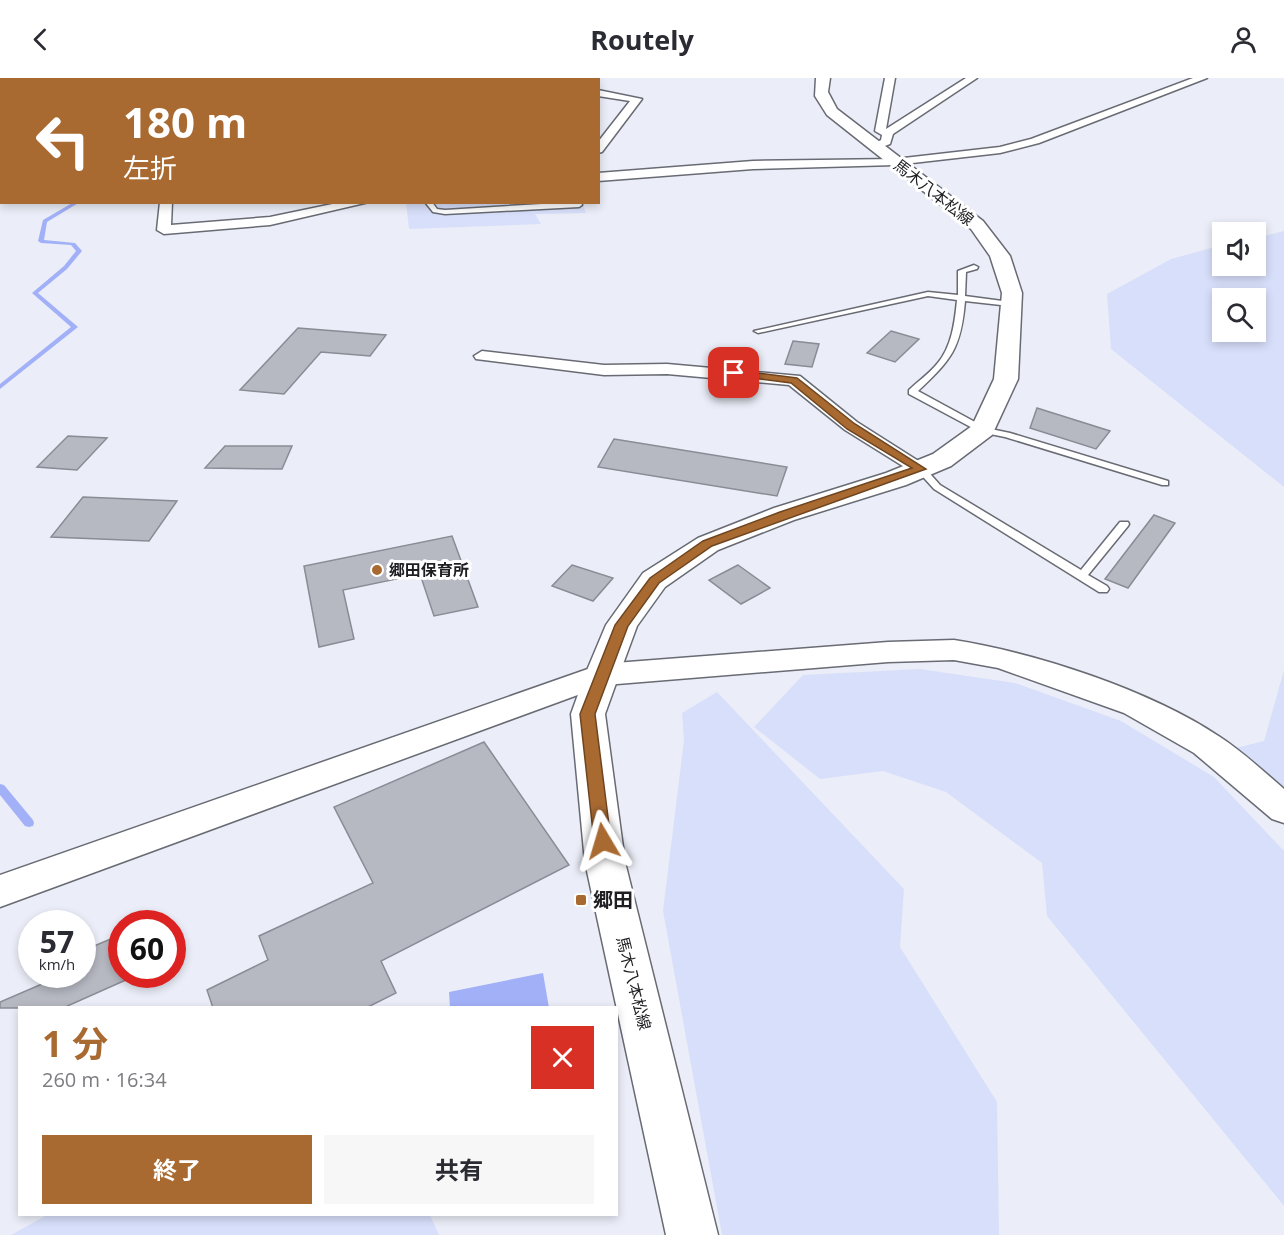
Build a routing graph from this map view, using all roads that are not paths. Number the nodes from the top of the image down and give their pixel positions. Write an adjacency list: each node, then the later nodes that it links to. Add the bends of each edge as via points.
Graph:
1 (824, 78): 6 (main road, 馬木八本松線, via 819,89 832,112)
2 (891, 78): 6 (street, via 880,131)
3 (972, 78): 6 (street)
4 (1202, 78): 6 (street, via 1035,141 1000,150)
5 (600, 93): 7 (street, via 637,99)
6 (887, 147): 8 (street, via 753,165); 16 (main road, 馬木八本松線, via 977,225 1000,256 1012,293)
7 (605, 157): 8 (street)
8 (636, 173): 9 (street)
9 (600, 177)
10 (166, 204): 11 (street, via 164,230 270,221)
11 (353, 204)
12 (430, 204): 13 (lane, via 435,211 445,213)
13 (579, 204)
14 (974, 267): 15 (lane, via 962,272)
15 (962, 298): 16 (lane); 17 (lane, via 928,294); 19 (lane, via 951,348 940,366 912,392)
16 (1010, 304): 19 (main road, 馬木八本松線, via 1006,379)
17 (758, 331)
18 (482, 356): 20 (street, via 604,370 667,369 794,380 851,426)
19 (983, 430): 20 (main road, 馬木八本松線, via 942,460); 21 (lane)
20 (921, 469): 23 (lane, via 937,488); 25 (main road, 馬木八本松線, via 784,514 708,544 654,580 621,625)
21 (1165, 483)
22 (1124, 524): 23 (lane)
23 (1082, 576): 24 (lane)
24 (1103, 589)
25 (602, 675): 26 (street, via 888,652 954,650 1002,658 1135,705 1206,744); 27 (street); 28 (main road, 馬木八本松線, via 588,714 605,862)
26 (1284, 809)
27 (0, 891)
28 (692, 1235)

